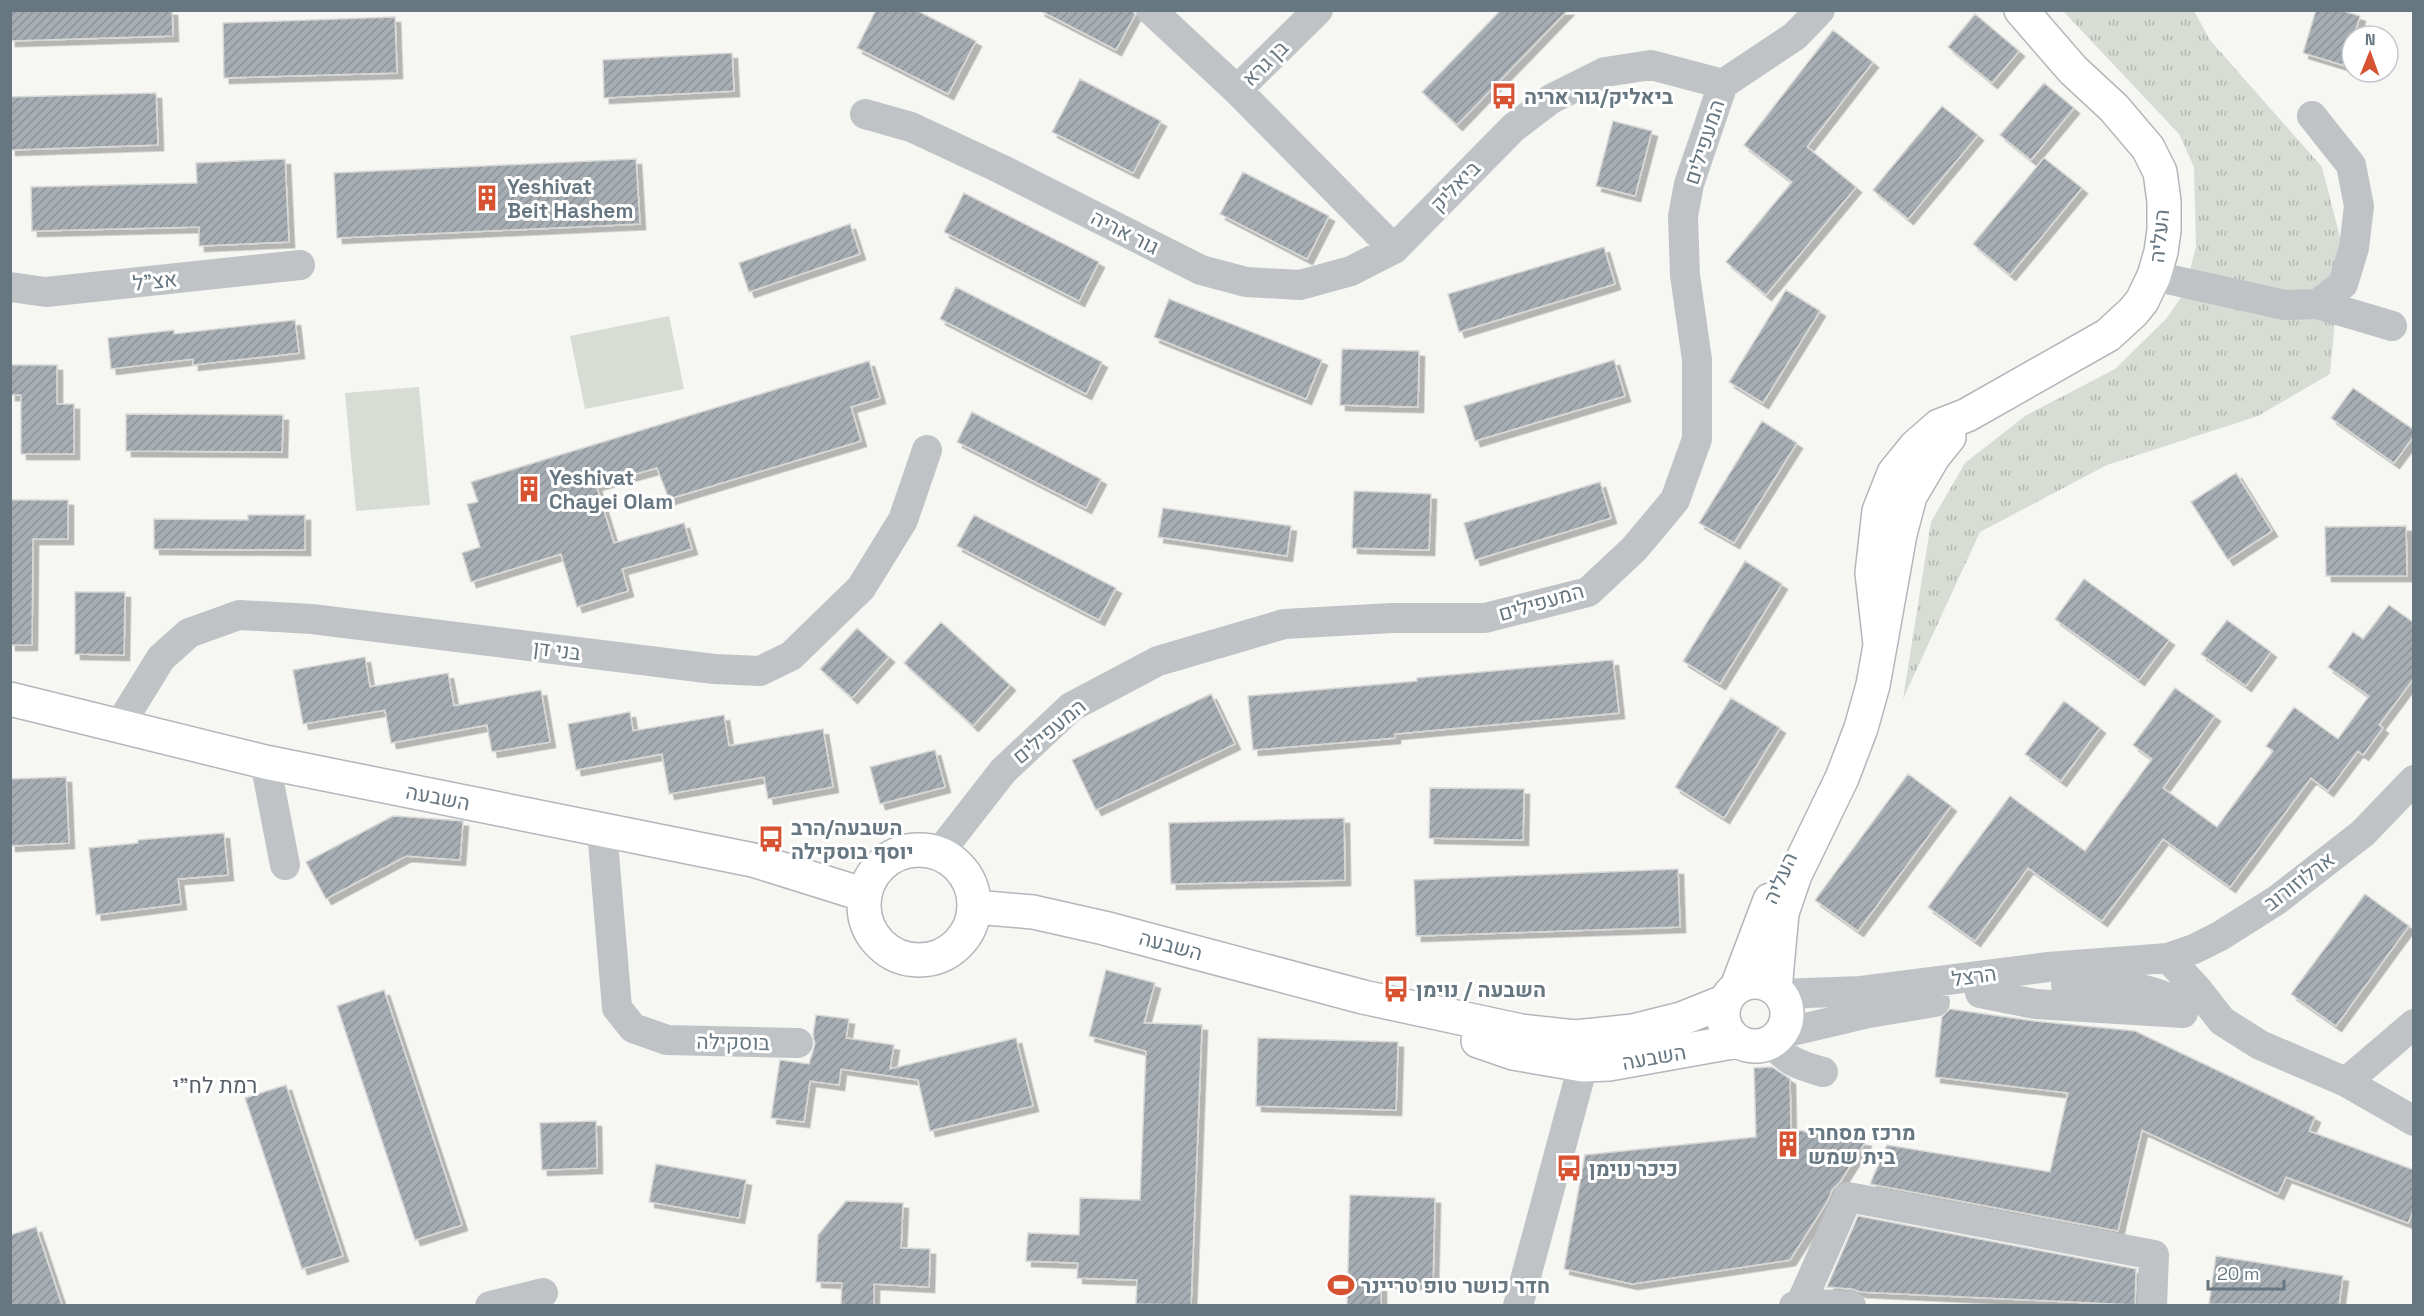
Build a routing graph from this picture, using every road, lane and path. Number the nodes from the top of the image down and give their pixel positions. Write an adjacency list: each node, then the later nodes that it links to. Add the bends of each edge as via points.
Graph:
1 (1151, 10): 7 (street)
2 (1174, 10): 7 (street)
3 (1318, 10): 7 (street, בן גרא)
4 (1821, 10): 6 (street, המעפילים, via 1795,36)
5 (2021, 10): 12 (main road, העליה, via 2148,148 2160,172 2164,201 2164,231)
6 (1723, 84): 10 (street, ביאליק, via 1651,65 1605,72 1551,99 1513,128); 23 (street, המעפילים, via 1689,184 1683,216 1685,275 1698,360 1697,438 1676,500 1634,549 1588,592 1485,618 1284,624 1158,661 1071,707 1003,771)
7 (1238, 90): 10 (street)
8 (865, 114): 10 (street, גור אריה, via 911,127 1201,270 1246,282 1300,285 1351,271)
9 (2313, 116): 14 (street, via 2351,165 2359,206 2354,248 2343,284)
10 (1394, 249)
11 (300, 265): 13 (street, אצ"ל, via 46,292)
12 (2154, 276): 14 (street, via 2285,305); 20 (main road, העליה, via 2133,312 2108,335 1968,415 1939,426 1894,473 1879,511 1872,573 1880,644 1861,728)
13 (10, 288)
14 (2318, 304): 15 (street)
15 (2392, 326)
16 (927, 450): 18 (street, בני דן, via 903,520 861,588 791,656 760,671 714,669 312,619 239,615 189,633 161,658)
17 (10, 699): 18 (main road, השבעה)
18 (119, 726): 19 (main road, השבעה)
19 (265, 762): 22 (main road, השבעה); 24 (street)
20 (1842, 778): 28 (main road, העליה, via 1788,894 1778,938); 29 (main road, העליה, via 1789,854)
21 (2414, 780): 27 (street, ארלוזורוב, via 2363,832 2277,900 2220,936)
22 (602, 830): 25 (main road, השבעה, via 753,860); 35 (street, בוסקילה, via 617,1008 633,1028 667,1040)
23 (939, 854): 25 (main road, via 926,850 898,854 886,861 869,882); 26 (main road, via 951,860 969,880)
24 (285, 865)
25 (865, 895): 26 (main road, via 864,909 872,935 906,960 935,959 948,953 968,934)
26 (975, 907): 30 (main road, השבעה, via 1033,912 1104,928)
27 (2168, 958): 28 (street, הרצל, via 2048,966 1862,991); 31 (street, הרצל, via 2197,989); 31 (street, via 2165,991)
28 (1778, 991): 29 (main road, via 1756,982); 33 (main road, via 1787,1014)
29 (1731, 994): 30 (main road, השבעה, via 1681,1019 1633,1031 1575,1037 1521,1031); 34 (main road, via 1723,1019)
30 (1363, 997): 36 (main road, השבעה, via 1420,1023 1513,1053)
31 (2196, 1011): 33 (street, הרצל, via 2134,987 2105,983 2038,986 1869,1013); 38 (street, הרצל, via 2260,1045)
32 (2414, 1024): 38 (street)
33 (1776, 1037): 34 (main road, via 1755,1046); 37 (street, via 1782,1056)
34 (1738, 1041): 36 (main road, השבעה)
35 (798, 1043)
36 (1583, 1065): 43 (street)
37 (1823, 1072)
38 (2346, 1082): 39 (street, הרצל)
39 (2414, 1121)
40 (543, 1293): 42 (street)
41 (1797, 1304): 44 (street); 45 (street, via 1848,1197 2154,1255)
42 (490, 1305)
43 (1518, 1305)
44 (1851, 1305)
45 (2152, 1305)

